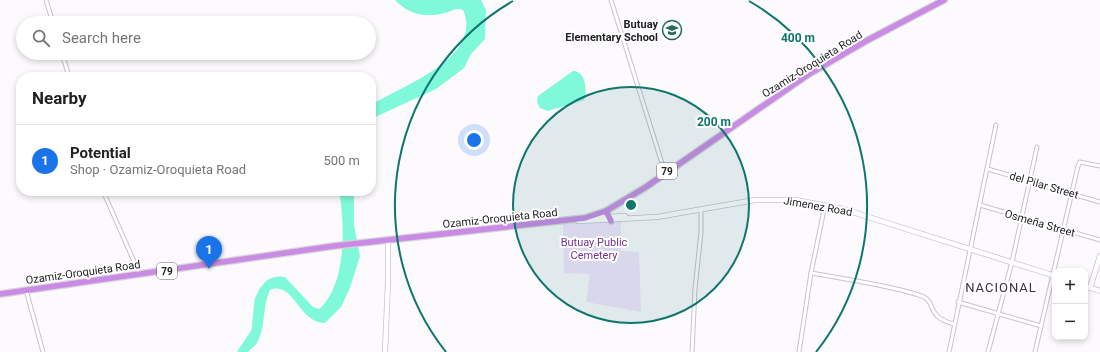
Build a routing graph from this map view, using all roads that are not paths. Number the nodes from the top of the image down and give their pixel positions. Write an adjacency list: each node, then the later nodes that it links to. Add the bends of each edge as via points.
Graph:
1 (46, 0): 4 (street)
2 (611, 0): 11 (street)
3 (944, 0): 11 (highway, Ozamiz-Oroquieta Road / 79, via 810,74)
4 (51, 16)
5 (64, 60): 6 (street)
6 (68, 72)
7 (996, 125): 10 (street)
8 (1037, 147): 12 (street)
9 (1100, 166): 13 (street, via 1080,162)
10 (988, 169): 12 (street, del Pilar Street); 17 (street)
11 (665, 173): 19 (highway, Ozamiz-Oroquieta Road / 79)
12 (1028, 181): 13 (street, del Pilar Street); 20 (street)
13 (1072, 194): 15 (street, del Pilar Street); 24 (street)
14 (105, 196): 33 (street)
15 (1100, 202)
16 (825, 205): 18 (main road, Jimenez Road, via 767,199); 27 (main road, Jimenez Road, via 898,225); 31 (street)
17 (980, 205): 20 (street, Osmeña Street); 27 (street)
18 (701, 209): 22 (main road, Jimenez Road); 45 (street)
19 (606, 211): 21 (highway, Ozamiz-Oroquieta Road / 79); 22 (highway)
20 (1020, 216): 24 (street, Osmeña Street); 29 (street)
21 (585, 218): 22 (main road, Jimenez Road); 23 (highway, Ozamiz-Oroquieta Road / 79)
22 (610, 219): 23 (main road, Jimenez Road)
23 (571, 220): 26 (highway, Ozamiz-Oroquieta Road / 79)
24 (1063, 229): 25 (street, Osmeña Street); 30 (street)
25 (1100, 240)
26 (388, 241): 33 (highway, Ozamiz-Oroquieta Road / 79, via 334,246); 44 (main road)
27 (970, 249): 29 (main road, Jimenez Road); 39 (street)
28 (1100, 256): 35 (main road)
29 (1012, 262): 32 (main road, Jimenez Road); 40 (street)
30 (1055, 268)
31 (811, 273): 41 (street, via 916,294 928,300 934,314 940,320); 46 (street)
32 (1052, 274)
33 (140, 275): 36 (highway, Ozamiz-Oroquieta Road / 79)
34 (1052, 283): 42 (street)
35 (1088, 287): 37 (main road)
36 (26, 290): 38 (highway, Ozamiz-Oroquieta Road / 79); 43 (street)
37 (1100, 291)
38 (0, 294)
39 (958, 302): 40 (street); 41 (street)
40 (998, 314): 42 (street); 48 (street)
41 (954, 324): 47 (street)
42 (1041, 326): 49 (street)
43 (43, 352)
44 (385, 352)
45 (692, 352)
46 (799, 352)
47 (949, 352)
48 (988, 352)
49 (1035, 352)

